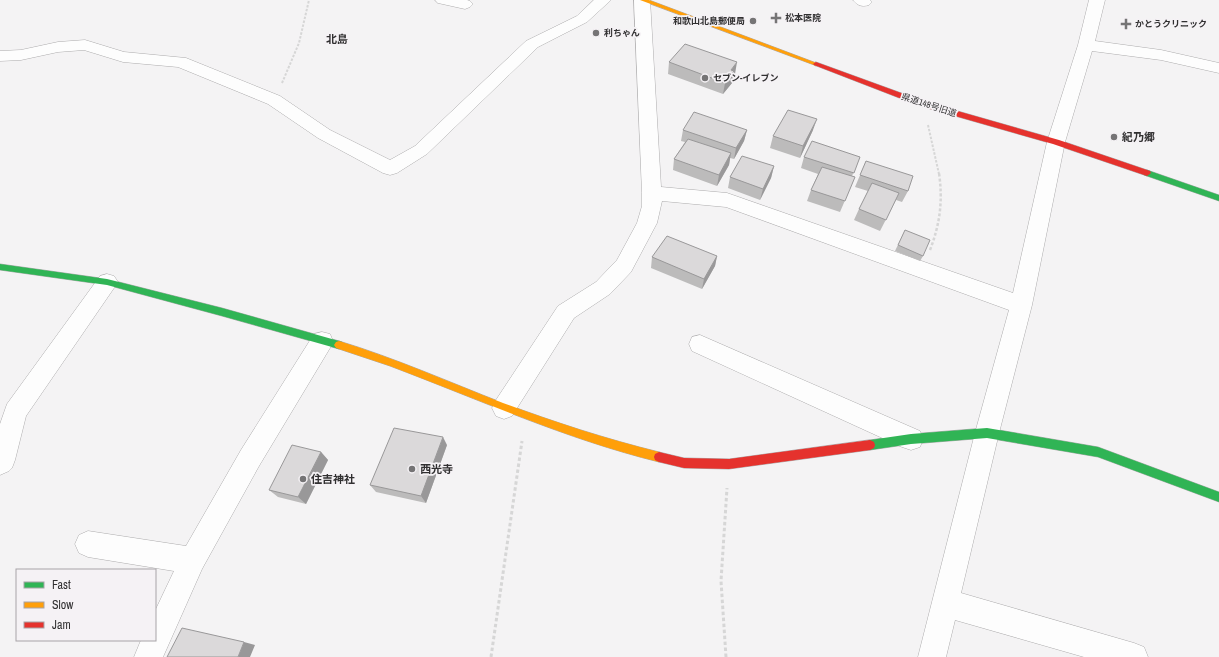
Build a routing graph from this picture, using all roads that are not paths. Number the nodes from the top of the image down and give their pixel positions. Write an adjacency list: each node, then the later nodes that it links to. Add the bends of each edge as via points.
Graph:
1 (443, 0): 5 (street)
2 (603, 0): 7 (street, via 582,19 532,44 421,150 390,168 324,134 274,100 180,62 123,57 85,45)
3 (643, 0): 9 (street, 県道148号旧道, via 923,104); 10 (street)
4 (1097, 0): 6 (street)
5 (465, 4)
6 (1086, 45): 8 (street, via 1127,49); 9 (street)
7 (0, 56)
8 (1219, 68)
9 (1056, 142): 11 (street, 県道148号旧道); 14 (street)
10 (652, 193): 14 (street, via 726,200); 17 (street, via 652,206 647,223 624,266 603,288 566,312)
11 (1219, 198)
12 (0, 267): 13 (street)
13 (107, 282): 15 (street); 20 (street, via 15,412 3,460)
14 (1021, 305): 18 (street)
15 (322, 341): 17 (street, via 370,354); 23 (street, via 250,458)
16 (700, 344): 19 (street)
17 (504, 408): 19 (street, via 635,452 684,463 729,464)
18 (987, 433): 19 (street); 21 (street, via 1098,452); 24 (street)
19 (911, 439)
20 (0, 463)
21 (1219, 497)
22 (88, 544): 23 (street)
23 (193, 560): 25 (street)
24 (946, 603): 28 (street); 29 (street)
25 (156, 640)
26 (155, 641): 27 (street)
27 (148, 657)
28 (932, 657)
29 (1134, 657)

